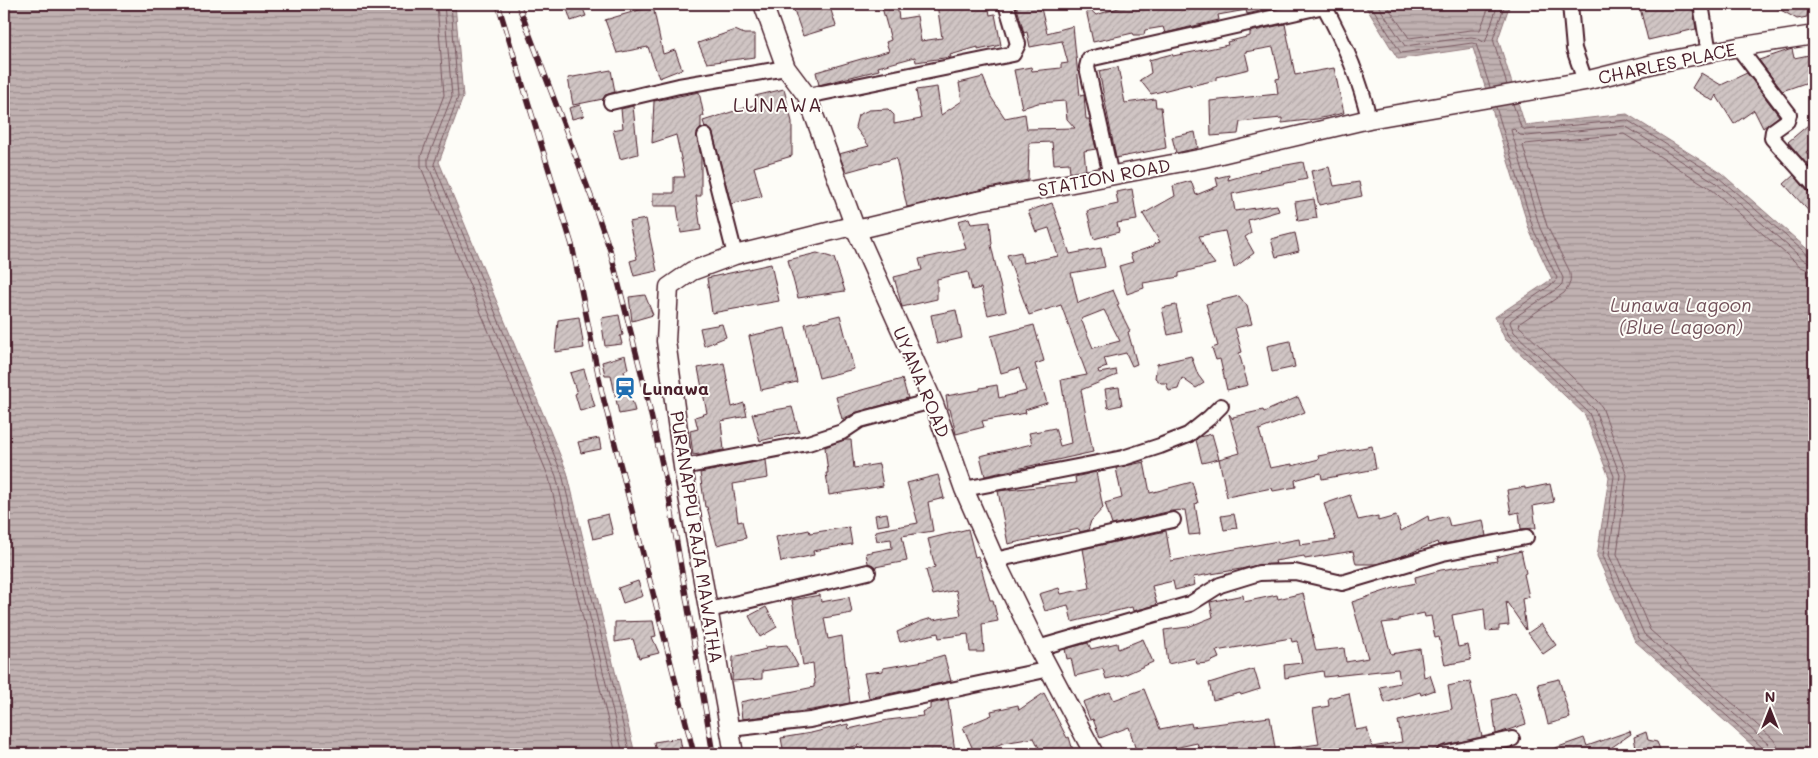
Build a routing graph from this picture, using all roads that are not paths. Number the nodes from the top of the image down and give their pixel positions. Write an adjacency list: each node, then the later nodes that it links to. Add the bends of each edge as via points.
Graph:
1 (763, 4): 9 (street, UYANA ROAD)
2 (1006, 4): 12 (street, via 1018,44 1013,54)
3 (1570, 4): 10 (street, via 1574,49)
4 (1701, 4): 8 (street)
5 (1324, 5): 14 (street, via 1356,71); 16 (street, via 1089,59 1087,67)
6 (1814, 35): 7 (street, CHARLES PLACE)
7 (1738, 48): 8 (street, CHARLES PLACE); 17 (street, via 1789,114 1787,121 1773,131 1772,138)
8 (1709, 53): 10 (street, CHARLES PLACE)
9 (786, 68): 12 (street, UYANA ROAD); 13 (street, via 679,86)
10 (1585, 81): 11 (street, CHARLES PLACE)
11 (1519, 92): 14 (street, STATION ROAD)
12 (807, 96): 18 (street, UYANA ROAD)
13 (611, 102)
14 (1370, 119): 16 (street, STATION ROAD)
15 (705, 136): 19 (street)
16 (1111, 176): 18 (street, STATION ROAD, via 977,201)
17 (1814, 185)
18 (856, 230): 19 (street, STATION ROAD, via 848,228); 21 (street, UYANA ROAD)
19 (735, 256): 20 (street, STATION ROAD)
20 (692, 271): 23 (street, PURANAPPU RAJA MAWATHA, via 669,287 666,341)
21 (934, 404): 23 (street, via 932,401 860,420 842,432 808,443); 24 (street, UYANA ROAD)
22 (1221, 406): 24 (street, via 1188,435 1123,458)
23 (683, 467): 29 (street, PURANAPPU RAJA MAWATHA)
24 (964, 489): 27 (street, UYANA ROAD)
25 (1173, 520): 27 (street)
26 (1526, 537): 30 (street, via 1444,553 1342,582 1295,572 1260,573 1220,585 1190,604)
27 (995, 560): 30 (street, UYANA ROAD)
28 (868, 572): 29 (street)
29 (709, 610): 32 (street, PURANAPPU RAJA MAWATHA)
30 (1038, 648): 31 (street, UYANA ROAD)
31 (1050, 669): 32 (street, via 810,720); 35 (street, UYANA ROAD)
32 (730, 729): 34 (street, PURANAPPU RAJA MAWATHA)
33 (1512, 739): 36 (street)
34 (734, 754)
35 (1094, 754)
36 (1444, 754)

